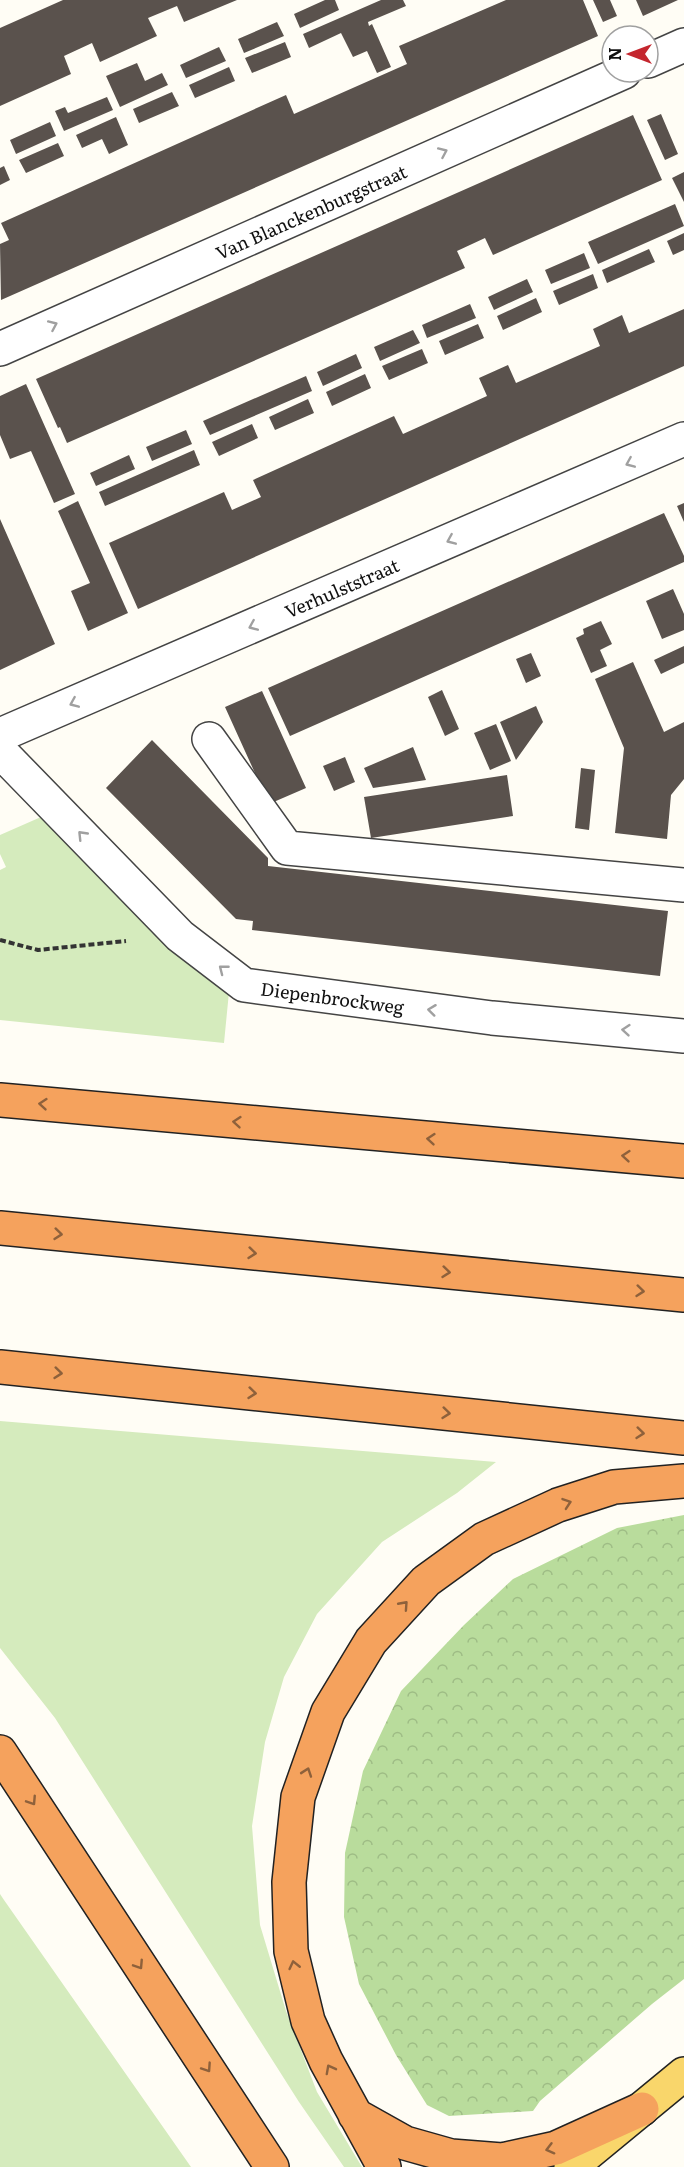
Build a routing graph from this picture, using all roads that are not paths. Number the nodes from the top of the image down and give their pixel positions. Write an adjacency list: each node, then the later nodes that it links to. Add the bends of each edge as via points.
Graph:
1 (684, 45): 2 (street)
2 (660, 56)
3 (600, 83): 4 (street, Van Blanckenburgstraat, one-way to 3)
4 (0, 349)
5 (684, 440): 6 (street, Verhulststraat, one-way to 6)
6 (0, 735)
7 (209, 739): 9 (street, via 287,848)
8 (0, 751): 10 (street, Diepenbrockweg, one-way to 8, via 492,1018 244,985 180,936)
9 (684, 885)
10 (684, 1036)
11 (0, 1100): 12 (highway, one-way to 11)
12 (684, 1161)
13 (0, 1228): 14 (highway, one-way to 14)
14 (684, 1295)
15 (0, 1367): 16 (highway, one-way to 16)
16 (684, 1438)
17 (684, 1481): 21 (highway, one-way to 17, via 308,2022 291,1951 289,1882 298,1797 328,1712 378,1633 426,1581 484,1539 558,1505 614,1487)
18 (0, 1752): 22 (highway, one-way to 22)
19 (684, 2074): 20 (main road)
20 (642, 2109): 21 (highway, one-way to 21, via 556,2148 502,2160 451,2156 405,2143); 24 (main road)
21 (355, 2115): 23 (highway)
22 (272, 2167)
23 (384, 2167)
24 (571, 2167)

